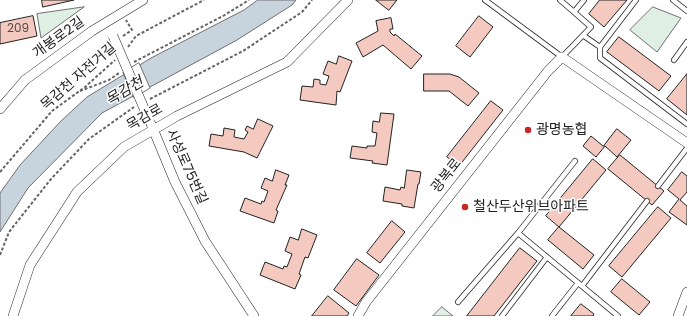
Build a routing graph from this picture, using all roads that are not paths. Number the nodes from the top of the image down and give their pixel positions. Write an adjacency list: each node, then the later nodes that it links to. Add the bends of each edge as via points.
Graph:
1 (143, 0): 10 (street, 개봉로2길)
2 (348, 0): 18 (street, 목감로, via 287,62)
3 (485, 0): 14 (lane)
4 (560, 0): 9 (lane)
5 (584, 0): 9 (lane)
6 (636, 0): 13 (lane)
7 (673, 0): 8 (lane)
8 (687, 11)
9 (574, 12): 11 (lane, via 591,27)
10 (106, 22): 16 (street, 개봉로2길, via 25,80); 18 (street, 사성로75번길, bridge, via 115,37)
11 (584, 36): 13 (lane); 14 (lane)
12 (687, 42): 15 (lane)
13 (600, 47): 17 (lane, via 600,58)
14 (562, 57): 19 (street); 32 (street, 광복로, via 548,71 366,302)
15 (674, 60)
16 (0, 109)
17 (687, 124)
18 (153, 130): 30 (street, 목감로, via 124,147 77,192 30,265); 31 (street, 사성로75번길, via 175,182 205,241)
19 (687, 144)
20 (687, 148): 22 (lane)
21 (575, 161): 24 (lane)
22 (658, 186)
23 (647, 201): 27 (lane)
24 (518, 233): 25 (lane); 29 (lane)
25 (547, 257): 26 (lane); 33 (lane)
26 (578, 283): 27 (lane); 34 (lane)
27 (582, 286): 35 (lane)
28 (687, 292): 36 (street)
29 (458, 302)
30 (13, 316)
31 (254, 316)
32 (358, 316)
33 (502, 316)
34 (552, 316)
35 (618, 316)
36 (678, 316)

